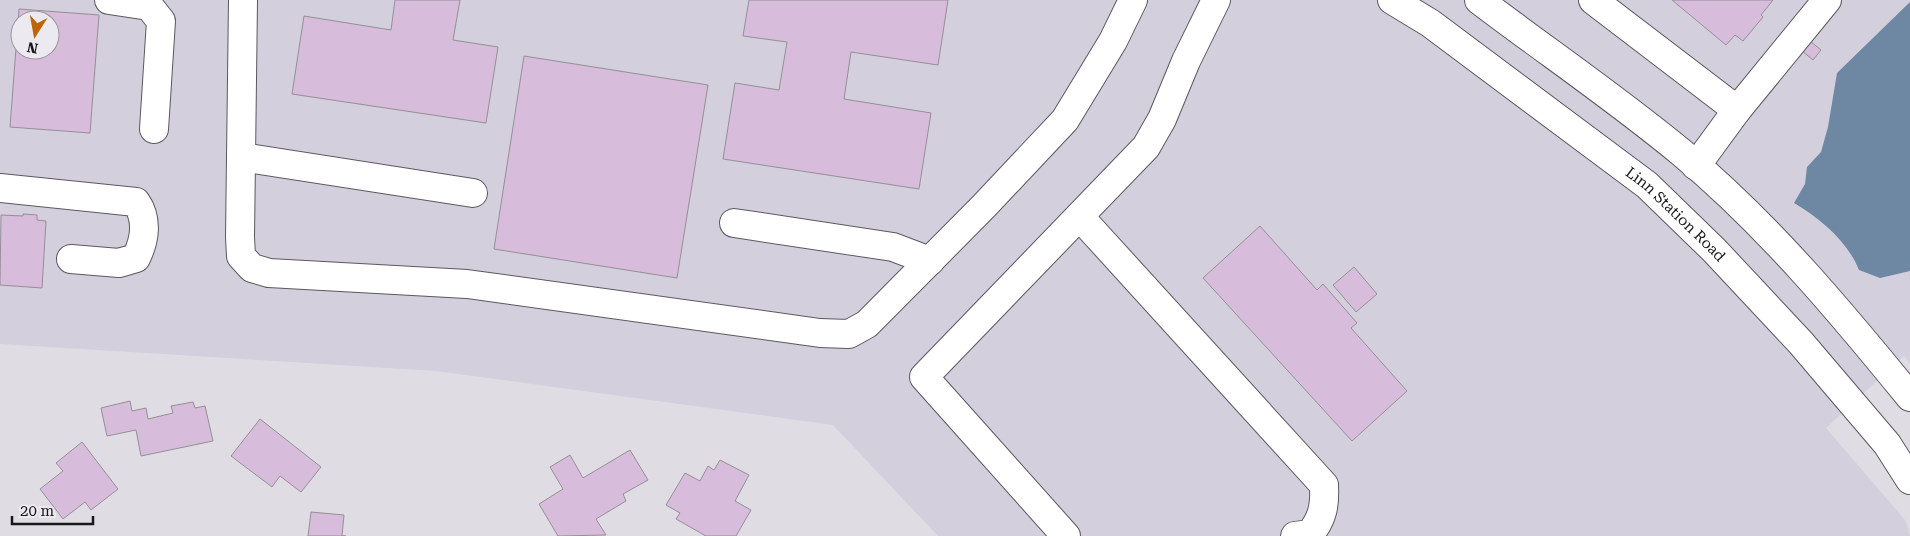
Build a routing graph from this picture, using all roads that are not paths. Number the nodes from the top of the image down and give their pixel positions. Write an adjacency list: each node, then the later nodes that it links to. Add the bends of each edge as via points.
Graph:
1 (109, 0): 10 (street, via 150,6 161,21)
2 (243, 0): 11 (street)
3 (1133, 0): 18 (street, via 1113,41 1065,120)
4 (1216, 0): 15 (street, via 1146,147)
5 (1392, 0): 20 (street, Linn Station Road, via 1430,23 1647,185 1801,342 1887,444)
6 (1479, 0): 12 (street)
7 (1593, 0): 9 (street)
8 (1827, 0): 9 (street)
9 (1737, 110): 12 (street)
10 (154, 129)
11 (241, 157): 14 (street); 18 (street, via 241,256 252,268 268,273 467,284 820,333 849,334 867,324)
12 (1696, 166): 19 (street, via 1763,229 1848,320)
13 (0, 188): 17 (street, via 136,202 144,214 142,245 136,258 119,263)
14 (473, 194)
15 (1080, 217): 21 (street, via 924,377); 22 (street, via 1324,485 1325,506 1320,522 1310,534)
16 (734, 223): 18 (street, via 893,247)
17 (71, 259)
18 (930, 261)
19 (1910, 397)
20 (1910, 480)
21 (1066, 536)
22 (1295, 536)

